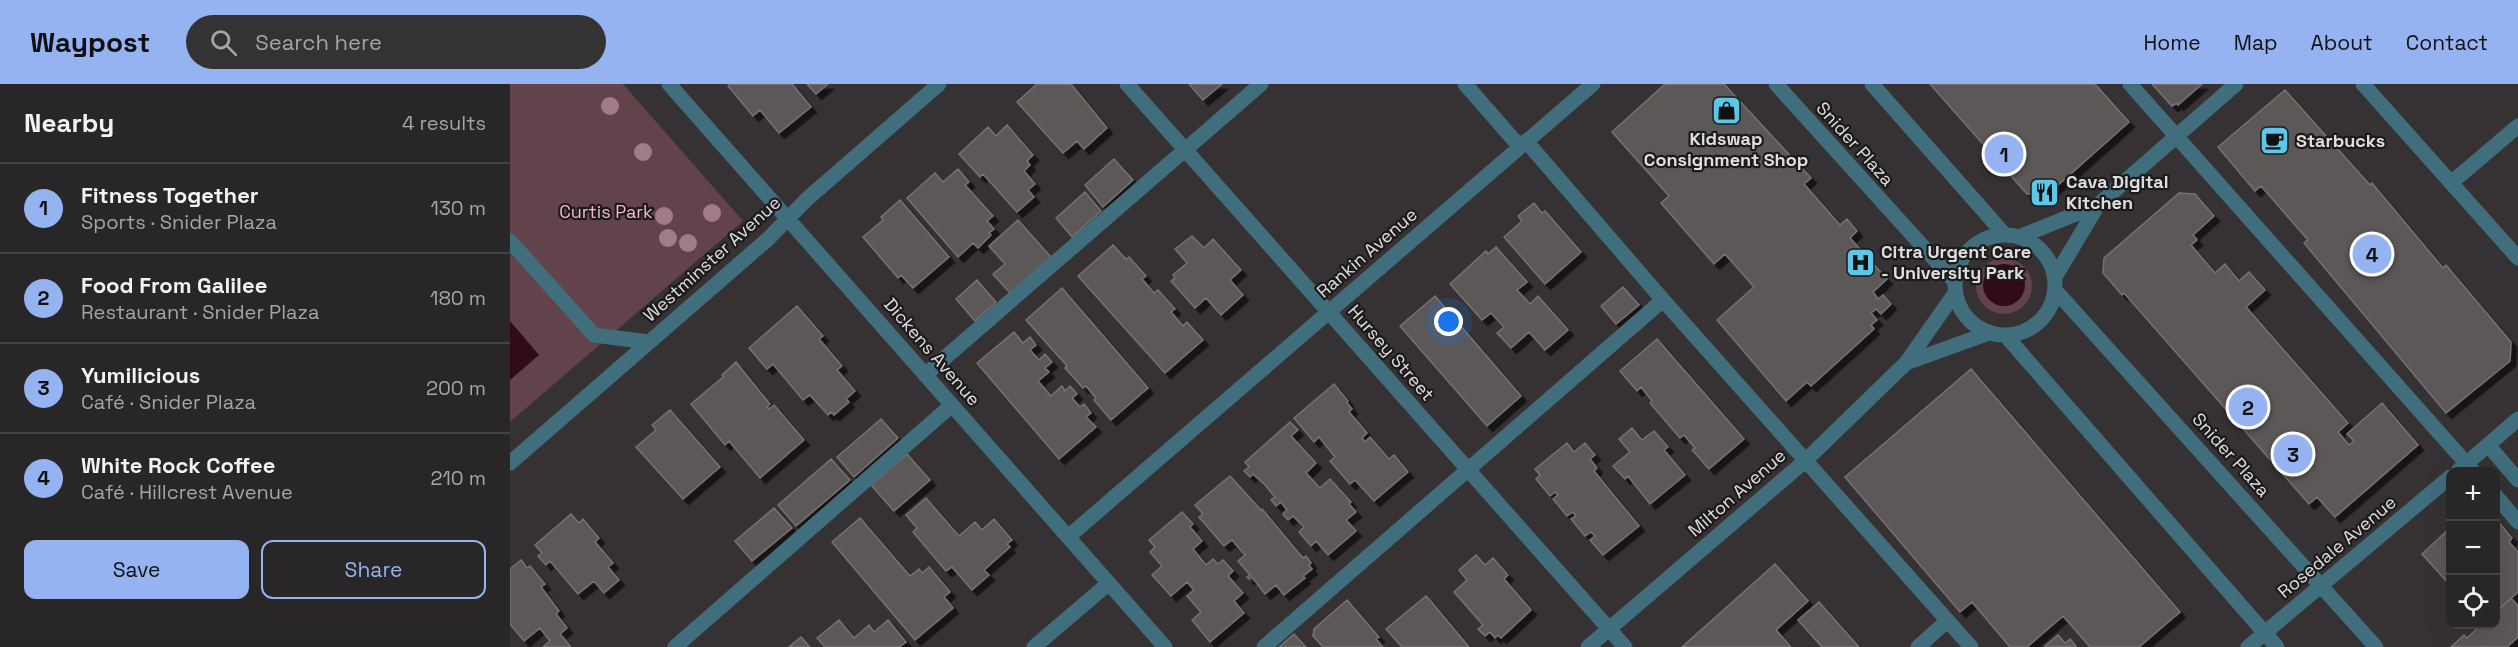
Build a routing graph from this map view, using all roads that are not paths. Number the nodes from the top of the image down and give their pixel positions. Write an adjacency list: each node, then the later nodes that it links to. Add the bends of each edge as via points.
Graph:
1 (669, 84): 18 (street, Dickens Avenue)
2 (939, 84): 18 (street, Westminster Avenue)
3 (1127, 84): 15 (street, Hursey Street)
4 (1261, 84): 15 (street)
5 (1465, 84): 14 (street)
6 (1593, 84): 14 (street, Rankin Avenue)
7 (1776, 84): 23 (street, Snider Plaza)
8 (1872, 84): 19 (street)
9 (2130, 84): 13 (street)
10 (2236, 84): 13 (street)
11 (2363, 84): 16 (street)
12 (2518, 126): 16 (street)
13 (2176, 136): 17 (street); 36 (street)
14 (1523, 144): 24 (street); 25 (street, Rankin Avenue)
15 (1185, 149): 25 (street, Hursey Street); 30 (street)
16 (2451, 183): 21 (street)
17 (2098, 205): 19 (street); 22 (street)
18 (787, 219): 28 (street, Westminster Avenue); 30 (street, Dickens Avenue)
19 (2012, 236): 22 (street, via 2032,242 2043,252 2051,263); 23 (street, via 1986,239 1970,249 1960,264)
20 (510, 241): 28 (street, via 594,335)
21 (2518, 258)
22 (2055, 284): 27 (street, via 2050,308 2039,322 2024,332); 45 (street, Snider Plaza)
23 (1955, 288): 26 (street, via 1966,317); 29 (street, Milton Avenue)
24 (1663, 300): 34 (street); 38 (street)
25 (1329, 312): 38 (street, Hursey Street); 43 (street, Rankin Avenue)
26 (1989, 333): 27 (street); 29 (street, Milton Avenue)
27 (2006, 336): 48 (street)
28 (649, 342): 35 (street, Westminster Avenue)
29 (1905, 363): 34 (street, Milton Avenue)
30 (925, 375): 31 (street, Dickens Avenue)
31 (952, 405): 43 (street, Dickens Avenue); 49 (street)
32 (2518, 419): 33 (street)
33 (2488, 445): 37 (street); 39 (street)
34 (1805, 461): 46 (street); 47 (street, Milton Avenue)
35 (510, 463)
36 (2464, 467)
37 (2468, 467)
38 (1468, 470): 47 (street, Hursey Street); 52 (street)
39 (2518, 480)
40 (2446, 481): 45 (street, Rosedale Avenue)
41 (2500, 501): 42 (street)
42 (2518, 522)
43 (1068, 537): 44 (street, Dickens Avenue)
44 (1109, 583): 50 (street); 51 (street, Dickens Avenue)
45 (2323, 586): 48 (street, Rosedale Avenue); 59 (street, Snider Plaza)
46 (1947, 621): 55 (street); 56 (street)
47 (1609, 628): 53 (street, Milton Avenue); 54 (street, Hursey Street)
48 (2265, 632): 57 (street, Rosedale Avenue); 58 (street)
49 (675, 647)
50 (1034, 647)
51 (1165, 647)
52 (1264, 647)
53 (1588, 647)
54 (1625, 647)
55 (1918, 647)
56 (1971, 647)
57 (2248, 647)
58 (2277, 647)
59 (2376, 647)

